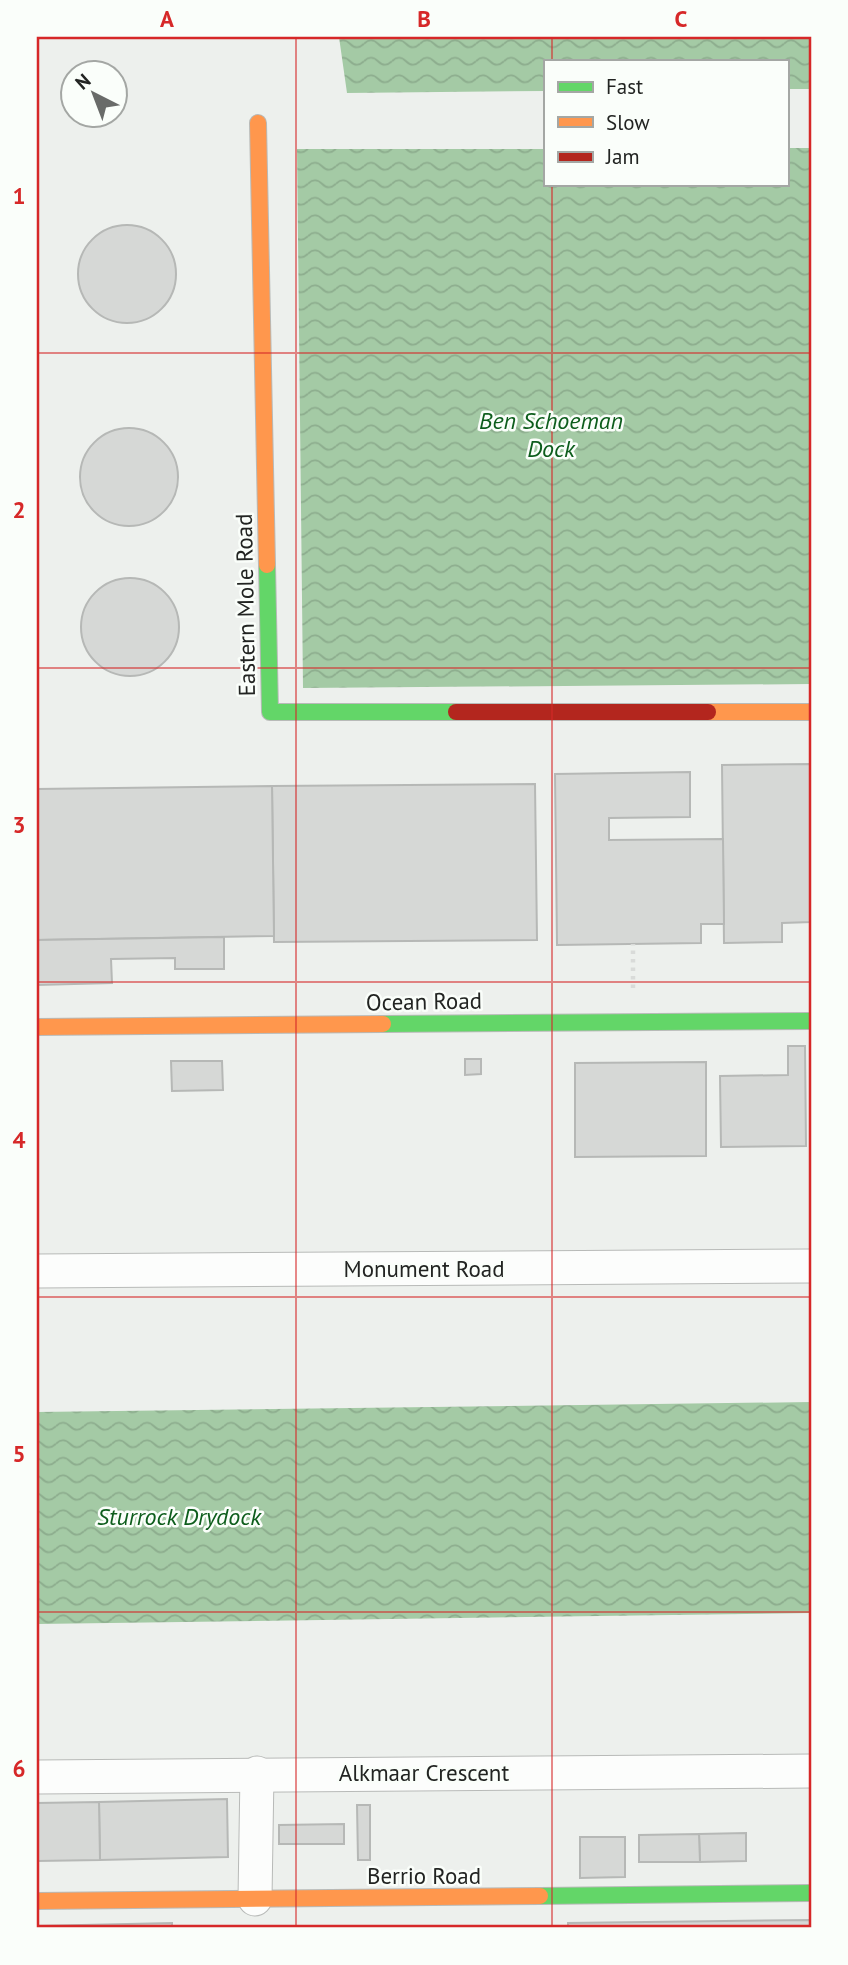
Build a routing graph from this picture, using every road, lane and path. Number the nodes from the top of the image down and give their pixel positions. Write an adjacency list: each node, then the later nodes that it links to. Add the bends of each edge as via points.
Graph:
1 (258, 123): 2 (street, Eastern Mole Road, via 270,712)
2 (811, 712)
3 (811, 1021): 4 (street, Ocean Road)
4 (37, 1027)
5 (811, 1266): 6 (street, Monument Road)
6 (37, 1271)
7 (811, 1771): 8 (street, Alkmaar Crescent)
8 (257, 1773): 9 (street, Alkmaar Crescent); 11 (street)
9 (37, 1777)
10 (811, 1893): 11 (street, Berrio Road)
11 (255, 1899): 12 (street, Berrio Road)
12 (37, 1901)

